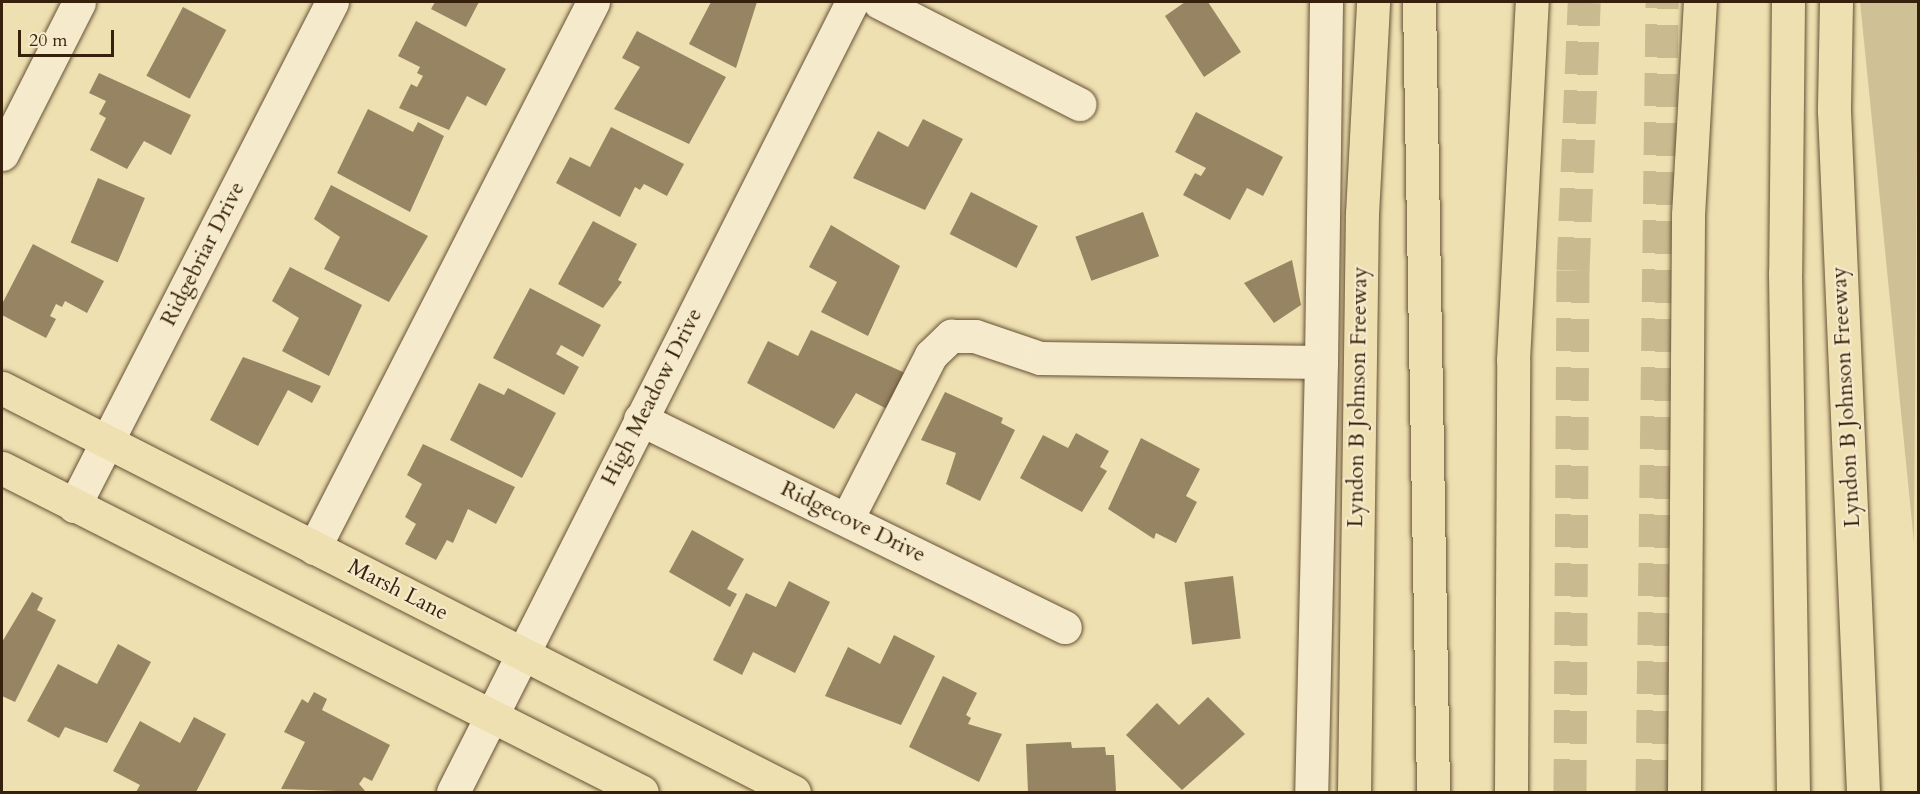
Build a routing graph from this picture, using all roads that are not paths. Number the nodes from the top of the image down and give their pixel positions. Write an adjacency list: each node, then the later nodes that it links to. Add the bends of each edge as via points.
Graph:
1 (79, 2): 14 (street)
2 (332, 2): 18 (street, Ridgebriar Drive)
3 (593, 2): 22 (street)
4 (852, 2): 17 (street, High Meadow Drive)
5 (879, 2): 13 (street)
6 (1326, 2): 15 (street)
7 (1373, 2): 30 (main road, Lyndon B Johnson Freeway, via 1362,225)
8 (1419, 2): 31 (main road)
9 (1532, 2): 32 (main road, via 1513,360)
10 (1700, 2): 33 (main road, via 1688,215)
11 (1788, 2): 34 (main road, via 1785,273)
12 (1836, 2): 35 (main road, Lyndon B Johnson Freeway, via 1834,111)
13 (1079, 104)
14 (2, 154)
15 (1321, 362): 21 (street, via 1040,358 975,336 951,336 931,355); 29 (street)
16 (2, 388): 18 (main road, Marsh Lane)
17 (640, 419): 21 (street, Ridgecove Drive); 24 (street, High Meadow Drive)
18 (107, 442): 20 (street, Ridgebriar Drive); 22 (main road, Marsh Lane)
19 (2, 468): 20 (main road)
20 (74, 506): 25 (main road)
21 (847, 519): 23 (street, Ridgecove Drive)
22 (314, 548): 24 (main road, Marsh Lane)
23 (1065, 627)
24 (524, 655): 25 (street, High Meadow Drive); 28 (main road, Marsh Lane)
25 (494, 715): 26 (street, High Meadow Drive); 27 (main road)
26 (453, 792)
27 (642, 792)
28 (794, 792)
29 (1311, 792)
30 (1354, 792)
31 (1433, 792)
32 (1511, 792)
33 (1684, 792)
34 (1793, 792)
35 (1863, 792)

